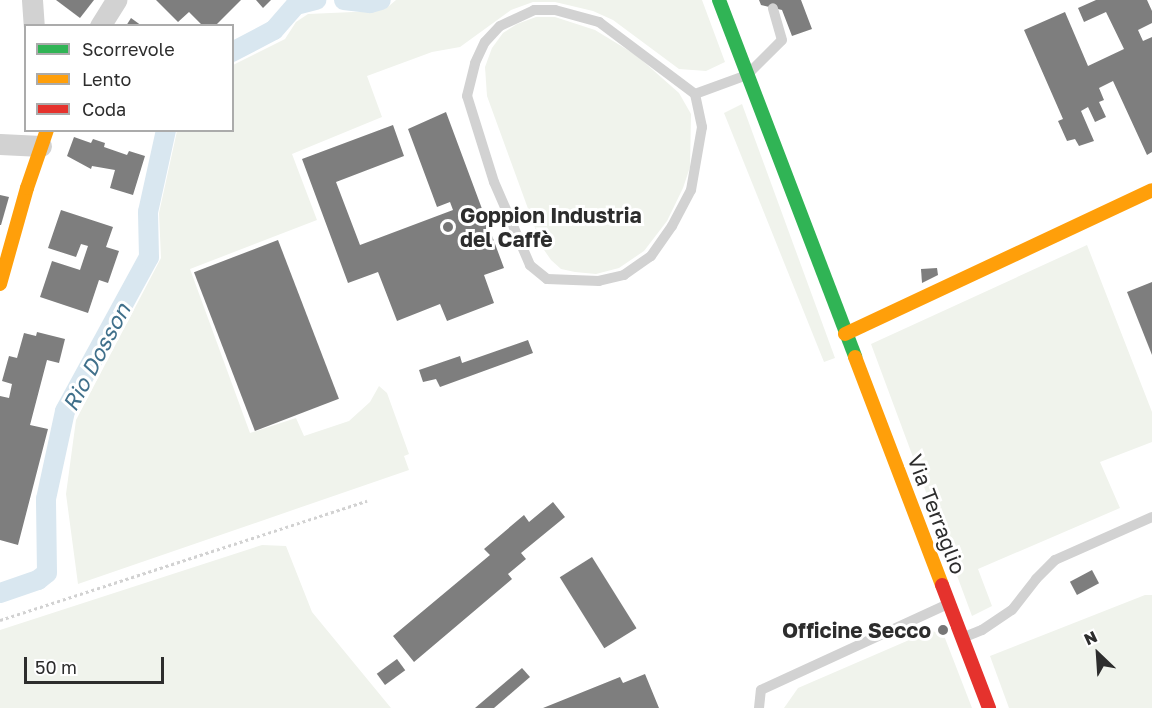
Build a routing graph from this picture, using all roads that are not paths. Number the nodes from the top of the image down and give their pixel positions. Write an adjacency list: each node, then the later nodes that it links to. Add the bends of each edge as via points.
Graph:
1 (32, 0): 5 (street)
2 (117, 0): 6 (street)
3 (719, 0): 7 (main road, Via Terraglio)
4 (773, 8): 7 (lane, via 782,40)
5 (34, 24)
6 (101, 24)
7 (747, 75): 8 (lane); 13 (main road, Via Terraglio)
8 (695, 94): 8 (lane, via 599,22 555,10 534,10 500,26 485,42 467,96 494,182 530,266 547,279 598,281 624,275 651,256 691,190 702,127)
9 (44, 138): 10 (street); 12 (main road)
10 (0, 144)
11 (1152, 190): 13 (main road)
12 (0, 284)
13 (846, 334): 15 (main road, Via Terraglio)
14 (1152, 517): 16 (lane, via 1055,560 1012,610)
15 (949, 604): 16 (main road, Via Terraglio); 17 (lane, via 761,690)
16 (962, 638): 18 (main road, Via Terraglio)
17 (759, 708)
18 (989, 708)

